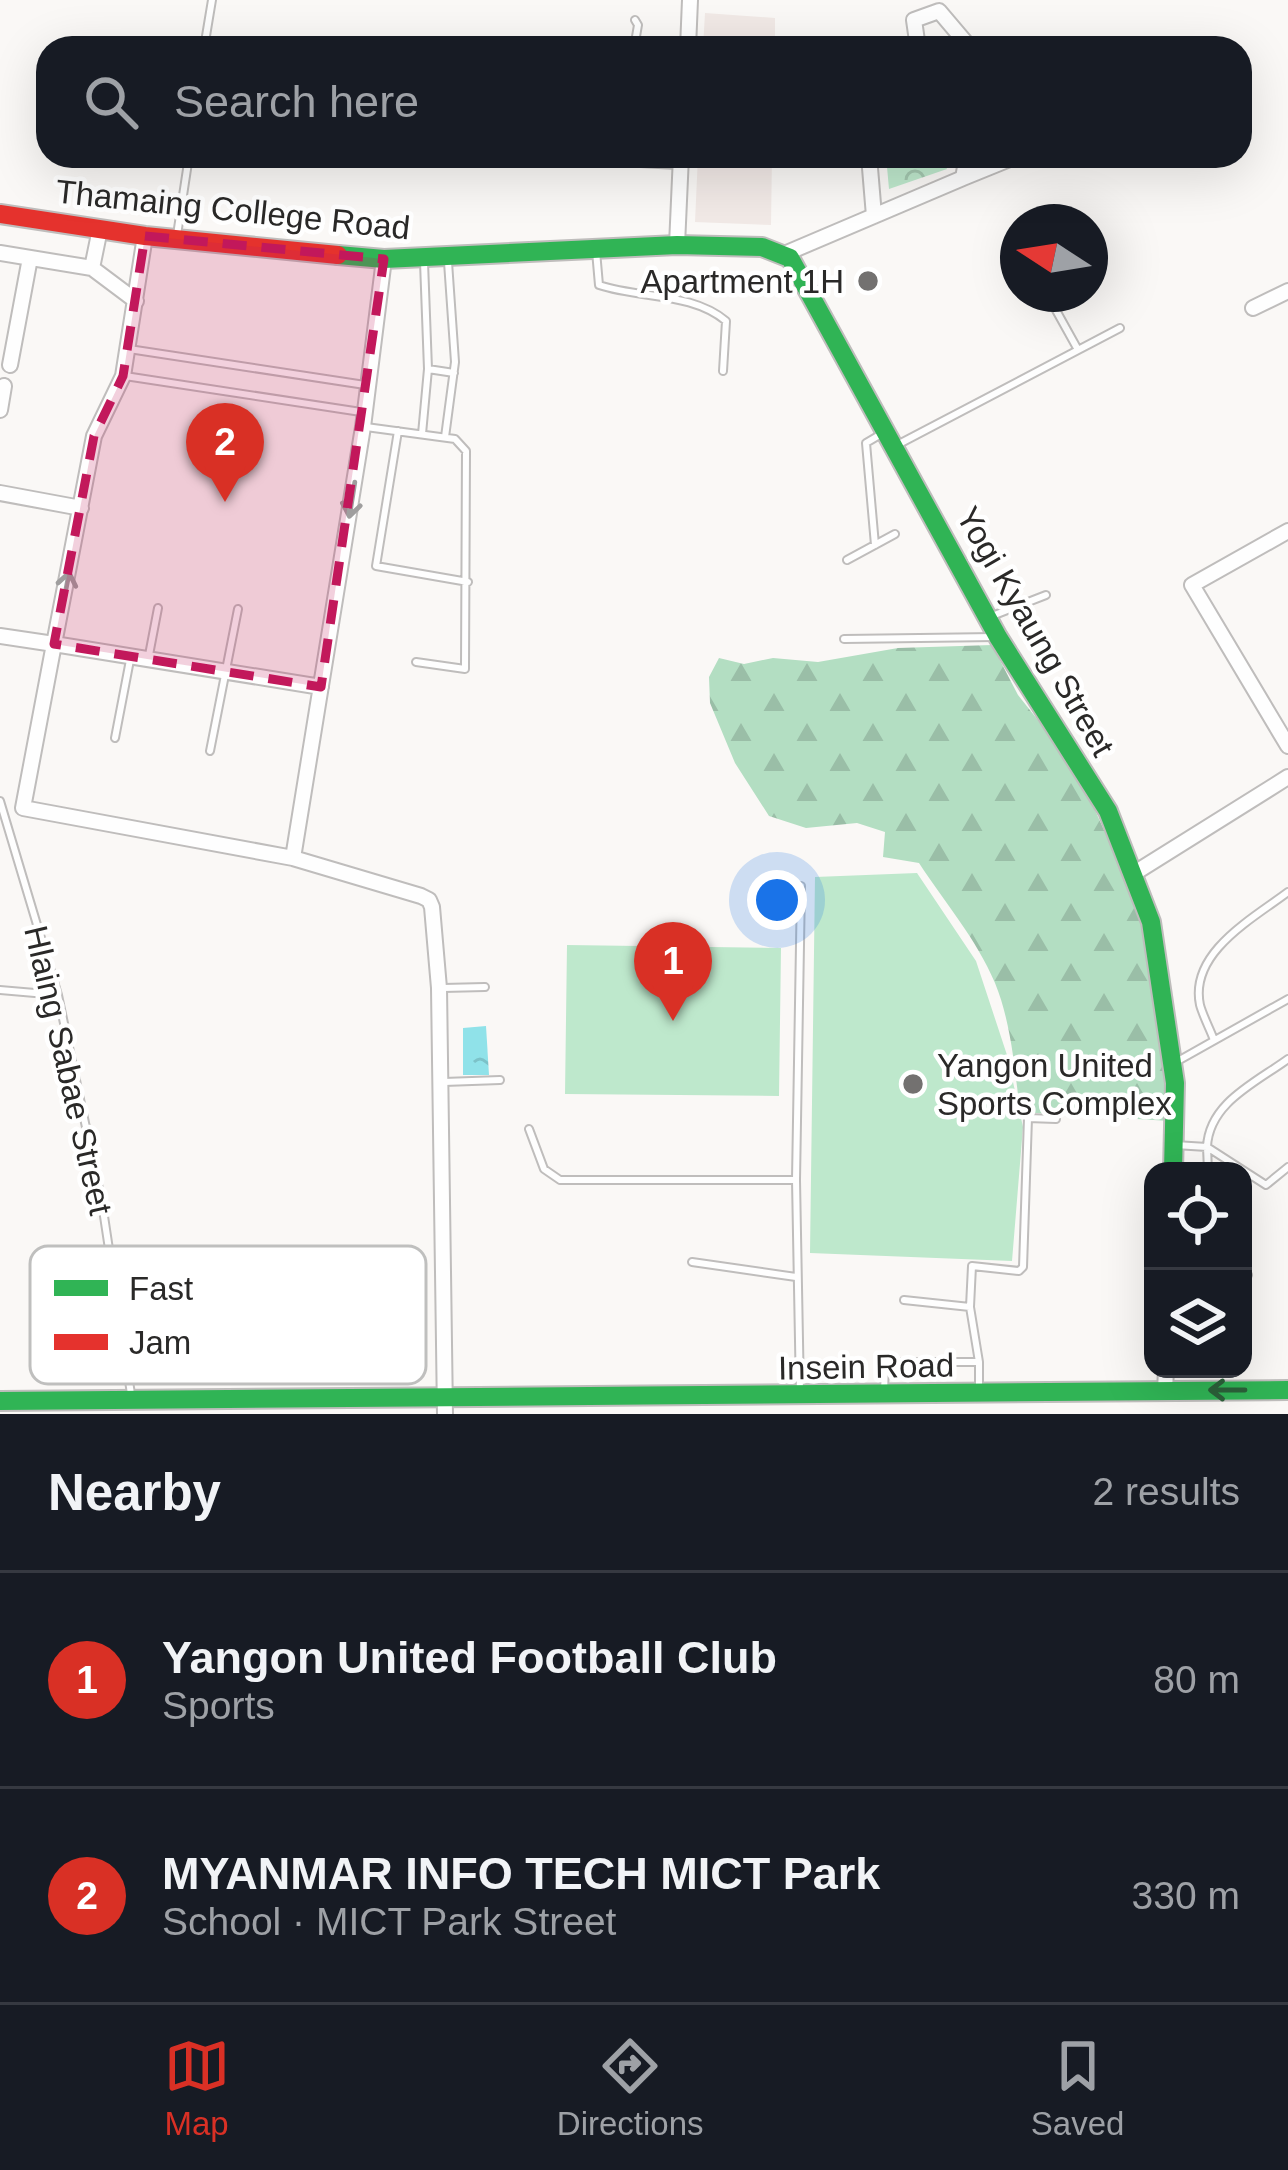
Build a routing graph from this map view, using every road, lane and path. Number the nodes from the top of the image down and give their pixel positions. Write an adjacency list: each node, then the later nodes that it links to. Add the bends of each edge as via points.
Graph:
1 (212, 0): 4 (lane)
2 (690, 0): 6 (street)
3 (635, 20): 5 (lane)
4 (206, 36)
5 (636, 36)
6 (688, 36)
7 (916, 36): 8 (street, via 914,20 939,10)
8 (960, 36)
9 (187, 168): 19 (lane)
10 (681, 168): 20 (street)
11 (870, 168): 16 (street)
12 (965, 168): 14 (street)
13 (988, 168): 14 (street)
14 (963, 178): 16 (street)
15 (0, 214): 17 (street, Thamaing College Road)
16 (874, 216): 23 (street)
17 (100, 229): 18 (street, Thamaing College Road); 28 (street)
18 (145, 236): 19 (street, Thamaing College Road); 30 (street)
19 (177, 238): 27 (street, Thamaing College Road)
20 (676, 245): 21 (street, Thamaing College Road); 23 (street, via 762,247)
21 (596, 250): 26 (street, Thamaing College Road); 38 (lane, via 599,285 706,305 726,321)
22 (0, 253): 24 (street)
23 (782, 255): 48 (street, Yogi Kyaung Street)
24 (30, 258): 28 (street); 36 (street)
25 (424, 258): 26 (street, Thamaing College Road); 27 (street, Thamaing College Road); 37 (lane)
26 (448, 258): 39 (lane)
27 (384, 259): 42 (street)
28 (92, 268): 30 (street)
29 (1288, 291): 31 (street)
30 (136, 301): 34 (street)
31 (1253, 308)
32 (1057, 312): 35 (lane)
33 (1120, 328): 35 (lane)
34 (128, 350): 40 (street); 42 (lane)
35 (1078, 350): 48 (lane)
36 (10, 365)
37 (428, 369): 39 (lane); 46 (lane)
38 (724, 370)
39 (454, 374): 47 (lane)
40 (124, 376): 44 (lane); 50 (street, via 94,436)
41 (4, 386): 43 (street)
42 (368, 386): 44 (street)
43 (0, 410)
44 (364, 419): 45 (lane); 68 (street, one-way to 68)
45 (398, 430): 46 (lane); 55 (lane, via 376,566)
46 (422, 434): 47 (lane)
47 (445, 437): 55 (lane, via 466,451)
48 (891, 438): 53 (lane, via 866,443); 59 (street, Yogi Kyaung Street)
49 (0, 493): 50 (street)
50 (81, 508): 63 (street, one-way to 50)
51 (1288, 531): 70 (street, via 1192,585)
52 (896, 534): 53 (lane)
53 (875, 545): 54 (lane)
54 (847, 560)
55 (468, 582): 66 (lane, via 466,669)
56 (1046, 596): 59 (lane)
57 (158, 608): 65 (lane)
58 (238, 609): 67 (lane)
59 (989, 618): 61 (street, Yogi Kyaung Street)
60 (0, 636): 63 (street)
61 (998, 637): 62 (lane); 75 (street, Yogi Kyaung Street, via 1108,811)
62 (844, 639)
63 (54, 644): 64 (street); 74 (street, via 23,808)
64 (131, 656): 65 (street); 69 (lane)
65 (148, 659): 67 (street)
66 (416, 662)
67 (226, 670): 68 (street); 71 (lane)
68 (321, 686): 74 (street)
69 (115, 739)
70 (1288, 746)
71 (210, 751)
72 (1288, 777): 75 (street)
73 (0, 801): 81 (lane, Hlaing Sabae Street)
74 (293, 858): 79 (street, via 429,900)
75 (1133, 874): 85 (street, Yogi Kyaung Street, via 1150,922)
76 (801, 886): 95 (lane)
77 (1288, 892): 83 (lane, via 1207,957 1200,1004)
78 (485, 987): 79 (lane)
79 (440, 988): 87 (street)
80 (0, 990): 81 (lane)
81 (58, 995): 96 (lane, Hlaing Sabae Street)
82 (1288, 999): 83 (lane)
83 (1214, 1040): 85 (lane)
84 (1288, 1059): 91 (lane, via 1216,1112)
85 (1173, 1064): 90 (street, Yogi Kyaung Street)
86 (500, 1080): 87 (lane)
87 (441, 1082): 109 (street)
88 (1056, 1119): 100 (lane, via 1028,1118 1023,1267 972,1266)
89 (529, 1130): 95 (lane, via 544,1169 560,1180)
90 (1173, 1145): 91 (lane); 92 (street, Yogi Kyaung Street)
91 (1207, 1148): 93 (lane); 94 (lane, via 1266,1185)
92 (1173, 1162)
93 (1208, 1162)
94 (1288, 1167)
95 (796, 1180): 98 (lane)
96 (108, 1246)
97 (692, 1262): 98 (lane)
98 (797, 1277): 108 (lane)
99 (904, 1300): 100 (lane)
100 (970, 1307): 101 (lane)
101 (979, 1363): 105 (lane, via 885,1362); 107 (lane)
102 (1166, 1378): 103 (street)
103 (1165, 1390): 104 (street, Insein Road, one-way to 103); 107 (street, Insein Road); 115 (street)
104 (1288, 1390)
105 (885, 1397): 107 (street, Insein Road); 113 (street, Insein Road)
106 (0, 1400): 111 (street, Insein Road); 114 (street)
107 (970, 1401)
108 (793, 1403): 112 (street, Insein Road); 113 (street, Insein Road)
109 (445, 1405): 110 (street, Insein Road); 111 (street, Insein Road)
110 (522, 1405): 112 (street, Insein Road)
111 (132, 1406)
112 (668, 1406)
113 (847, 1406)
114 (0, 1414)
115 (1164, 1414)

